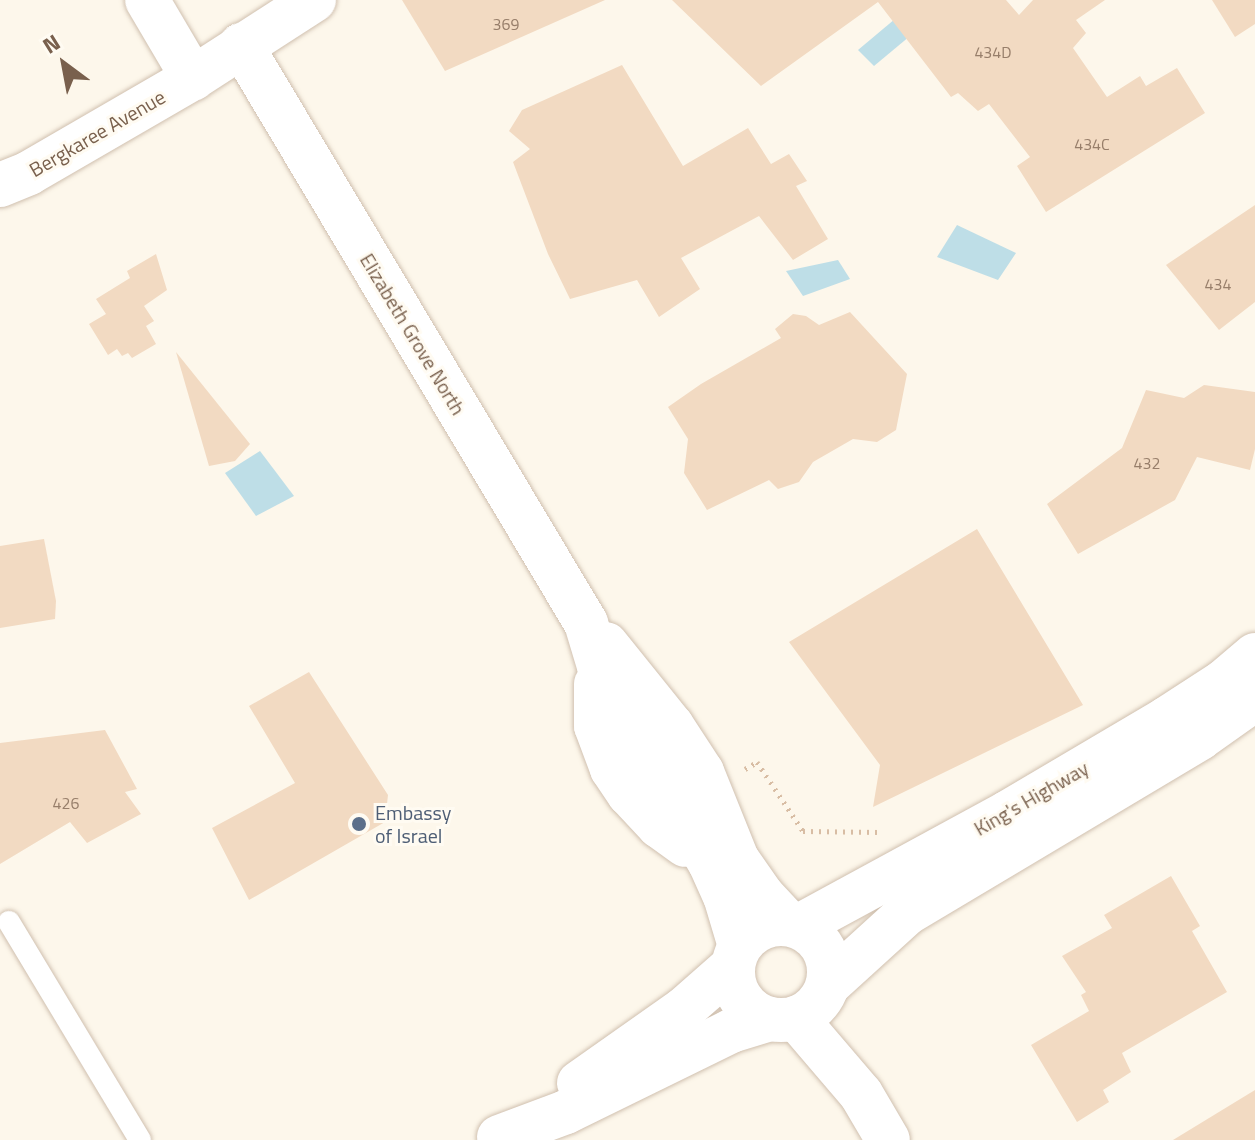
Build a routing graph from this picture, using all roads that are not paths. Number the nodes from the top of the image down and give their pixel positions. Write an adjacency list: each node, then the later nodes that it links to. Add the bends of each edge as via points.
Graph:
1 (147, 0): 4 (street)
2 (314, 0): 3 (street, Bergkaree Avenue)
3 (241, 45): 4 (street, Bergkaree Avenue); 6 (street, Elizabeth Grove North)
4 (193, 78): 5 (street, Bergkaree Avenue)
5 (0, 185)
6 (586, 623): 9 (street, Elizabeth Grove North, via 662,712 710,789 737,859 762,895); 10 (street, Elizabeth Grove North, via 624,719 725,896)
7 (1246, 693): 9 (street, King's Highway, via 1034,797); 11 (street, King's Highway, via 1200,738 907,913)
8 (9, 922): 13 (lane)
9 (794, 925): 10 (street, via 759,928); 11 (street, via 816,937 828,956)
10 (737, 956): 11 (street, via 738,995 757,1014); 12 (street, King's Highway, via 684,1009)
11 (805, 1004): 12 (street, King's Highway, via 731,1031 566,1112); 14 (street)
12 (497, 1139)
13 (140, 1140)
14 (888, 1140)

